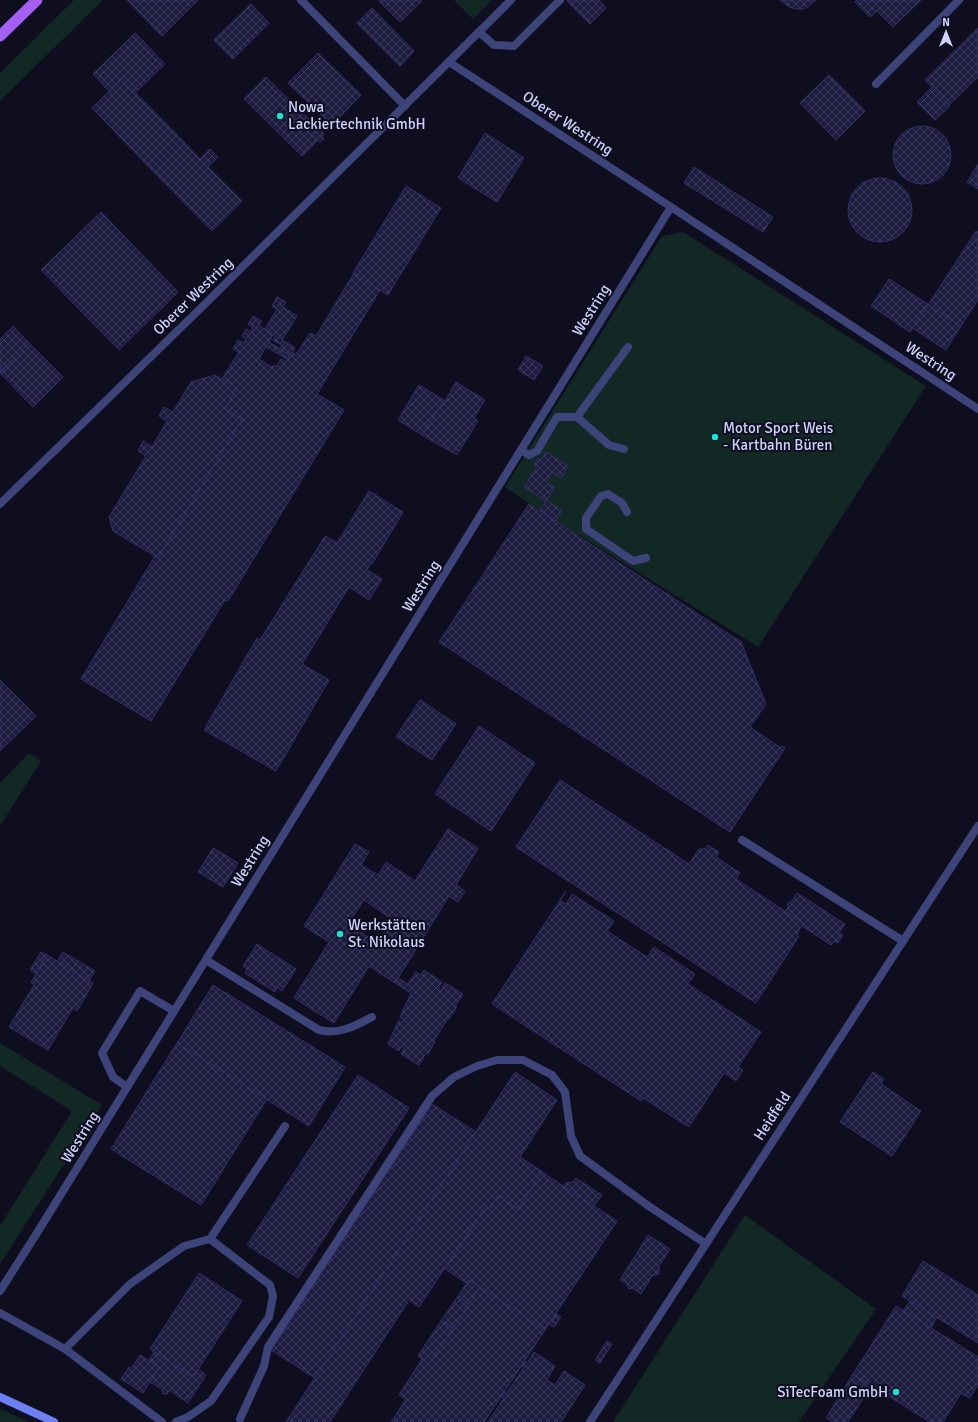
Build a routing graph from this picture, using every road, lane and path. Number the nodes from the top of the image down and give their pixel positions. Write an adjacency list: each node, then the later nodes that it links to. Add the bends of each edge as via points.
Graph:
1 (37, 0): 7 (main road)
2 (301, 0): 10 (street)
3 (511, 0): 6 (street, Oberer Westring)
4 (560, 0): 6 (street, via 514,46 494,45)
5 (959, 0): 9 (street)
6 (479, 32): 8 (street, Oberer Westring)
7 (0, 36)
8 (450, 62): 10 (street, Oberer Westring); 11 (street, Oberer Westring)
9 (876, 84)
10 (405, 106): 17 (street, Oberer Westring)
11 (671, 207): 13 (street, Westring); 16 (street, Westring)
12 (628, 347): 14 (street)
13 (978, 409)
14 (577, 417): 15 (street, via 609,445); 16 (street, via 557,417 537,451 529,455)
15 (624, 449)
16 (521, 450): 23 (street, Westring)
17 (0, 504)
18 (626, 512): 19 (street, via 622,503 608,494 601,496 586,518 586,529 633,561)
19 (646, 558)
20 (978, 826): 22 (street, Heidfeld)
21 (742, 840): 22 (street)
22 (903, 942): 29 (street, Heidfeld)
23 (206, 960): 24 (street, Westring); 25 (street, via 319,1030 342,1031)
24 (174, 1011): 26 (street, Westring); 26 (street, via 140,991 102,1053 113,1077)
25 (372, 1017)
26 (127, 1087): 30 (street, Westring)
27 (285, 1126): 28 (street)
28 (210, 1239): 32 (street, via 184,1246 130,1284); 37 (street, via 270,1284 273,1296 269,1317 211,1401)
29 (706, 1244): 34 (street, via 650,1208 580,1156 571,1136 565,1092 552,1075 523,1060 496,1060 477,1066 454,1077 432,1096 268,1347 264,1366); 38 (street, Heidfeld)
30 (0, 1291)
31 (0, 1313): 32 (street)
32 (65, 1349): 36 (street)
33 (0, 1397): 35 (main road)
34 (239, 1421)
35 (54, 1422)
36 (162, 1422)
37 (176, 1422)
38 (590, 1422)

